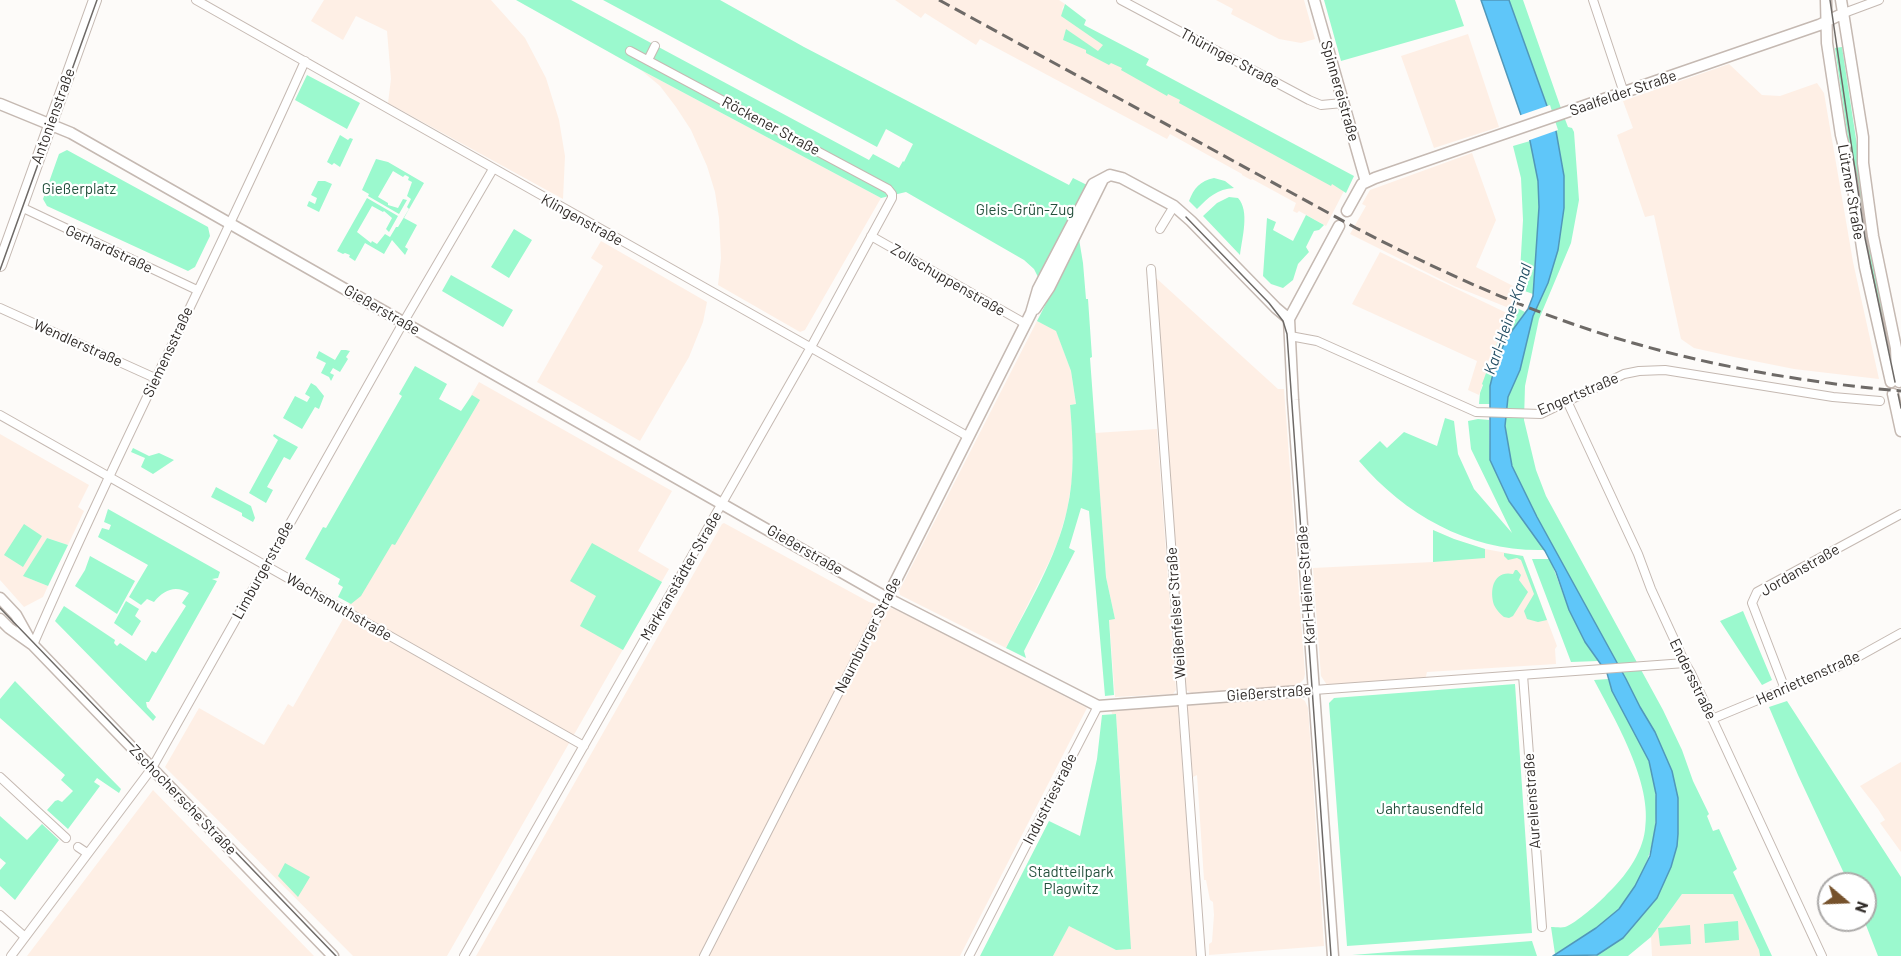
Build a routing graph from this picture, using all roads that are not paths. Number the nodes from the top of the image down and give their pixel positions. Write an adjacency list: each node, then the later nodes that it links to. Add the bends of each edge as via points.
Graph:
1 (95, 0): 18 (main road, Antonienstraße)
2 (196, 0): 14 (street, Klingenstraße)
3 (1120, 0): 16 (street, Thüringer Straße, via 1309,100 1321,105)
4 (1314, 0): 16 (street, Spinnereistraße)
5 (1593, 0): 15 (street)
6 (1826, 0): 10 (street, Lützner Straße)
7 (1841, 0): 9 (street, Lützner Straße)
8 (1879, 0): 9 (street, Saalfelder Straße)
9 (1844, 13): 10 (street, Saalfelder Straße); 10 (street, Lützner Straße, via 1873,236 1896,348 1896,378 1865,267 1843,147)
10 (1827, 22): 15 (street, Saalfelder Straße)
11 (655, 46): 13 (street)
12 (630, 51): 13 (street, Röckener Straße)
13 (648, 60): 21 (street, Röckener Straße)
14 (304, 61): 19 (street, Klingenstraße); 25 (street, Siemensstraße)
15 (1624, 93): 20 (street, Saalfelder Straße)
16 (1343, 103): 20 (street, Spinnereistraße)
17 (0, 104): 18 (street, Gießerstraße)
18 (50, 124): 23 (main road, Antonienstraße); 25 (street, Gießerstraße)
19 (493, 169): 34 (street, Limburgerstraße); 37 (street, Klingenstraße)
20 (1366, 182): 24 (street)
21 (892, 194): 28 (street, Markranstädter Straße)
22 (1174, 206): 27 (street); 33 (street); 35 (street, Naumburger Straße, via 1122,178 1107,177)
23 (21, 207): 29 (main road, Antonienstraße); 31 (street, Gerhardstraße)
24 (1347, 211)
25 (230, 222): 31 (street, Siemensstraße); 34 (street, Gießerstraße)
26 (1339, 226): 33 (street)
27 (1160, 229)
28 (871, 236): 35 (street, Zollschuppenstraße); 37 (street, Markranstädter Straße)
29 (0, 265)
30 (1152, 270): 58 (street, Weißenfelser Straße)
31 (197, 290): 38 (street, Siemensstraße)
32 (0, 308): 38 (street, Wendlerstraße)
33 (1289, 319): 36 (street, Karl-Heine-Straße)
34 (403, 323): 46 (street, Gießerstraße); 48 (street, Limburgerstraße)
35 (1026, 324): 44 (street, Naumburger Straße)
36 (1290, 336): 40 (street, Engertstraße, via 1317,341 1476,412 1541,414); 57 (street, Karl-Heine-Straße)
37 (811, 347): 44 (street, Klingenstraße); 46 (street, Markranstädter Straße)
38 (155, 378): 45 (street, Siemensstraße)
39 (1893, 394): 43 (street)
40 (1567, 401): 41 (street, Engertstraße, via 1624,374 1650,370); 54 (street, Endersstraße)
41 (1880, 401)
42 (0, 415): 45 (street, Wachsmuthstraße)
43 (1901, 431)
44 (969, 437): 50 (street, Naumburger Straße)
45 (110, 476): 48 (street, Wachsmuthstraße); 53 (street, Siemensstraße)
46 (722, 503): 50 (street, Gießerstraße); 61 (street, Markranstädter Straße)
47 (1901, 514): 56 (street, Jordanstraße, via 1757,592 1752,603)
48 (266, 566): 61 (street, Wachsmuthstraße); 62 (street, Limburgerstraße)
49 (0, 598): 53 (street, Zschochersche Straße, via 16,615)
50 (887, 598): 59 (street, Gießerstraße); 73 (street, Naumburger Straße)
51 (0, 619): 53 (street, Zschochersche Straße)
52 (1901, 633): 56 (street, Henriettenstraße, via 1847,663)
53 (33, 645): 62 (street, Zschochersche Straße)
54 (1685, 663): 55 (street, Gießerstraße); 60 (street, Endersstraße)
55 (1523, 675): 57 (street, Gießerstraße); 68 (street, Aurelienstraße)
56 (1785, 689): 60 (street, Henriettenstraße)
57 (1314, 690): 58 (street, Gießerstraße); 76 (street, Karl-Heine-Straße)
58 (1182, 700): 59 (street, Gießerstraße); 75 (street, Weißenfelser Straße)
59 (1098, 706): 74 (street, Industriestraße)
60 (1712, 719): 77 (street, Endersstraße)
61 (584, 746): 72 (street, Markranstädter Straße)
62 (152, 768): 66 (street, Limburgerstraße); 71 (street, Zschochersche Straße)
63 (0, 777): 64 (street)
64 (66, 838)
65 (78, 847): 66 (street)
66 (87, 854): 69 (street, Limburgerstraße)
67 (0, 915): 69 (street)
68 (1542, 927)
69 (25, 937): 70 (street, Limburgerstraße)
70 (11, 956)
71 (333, 956)
72 (464, 956)
73 (704, 956)
74 (969, 956)
75 (1201, 956)
76 (1333, 956)
77 (1822, 956)

